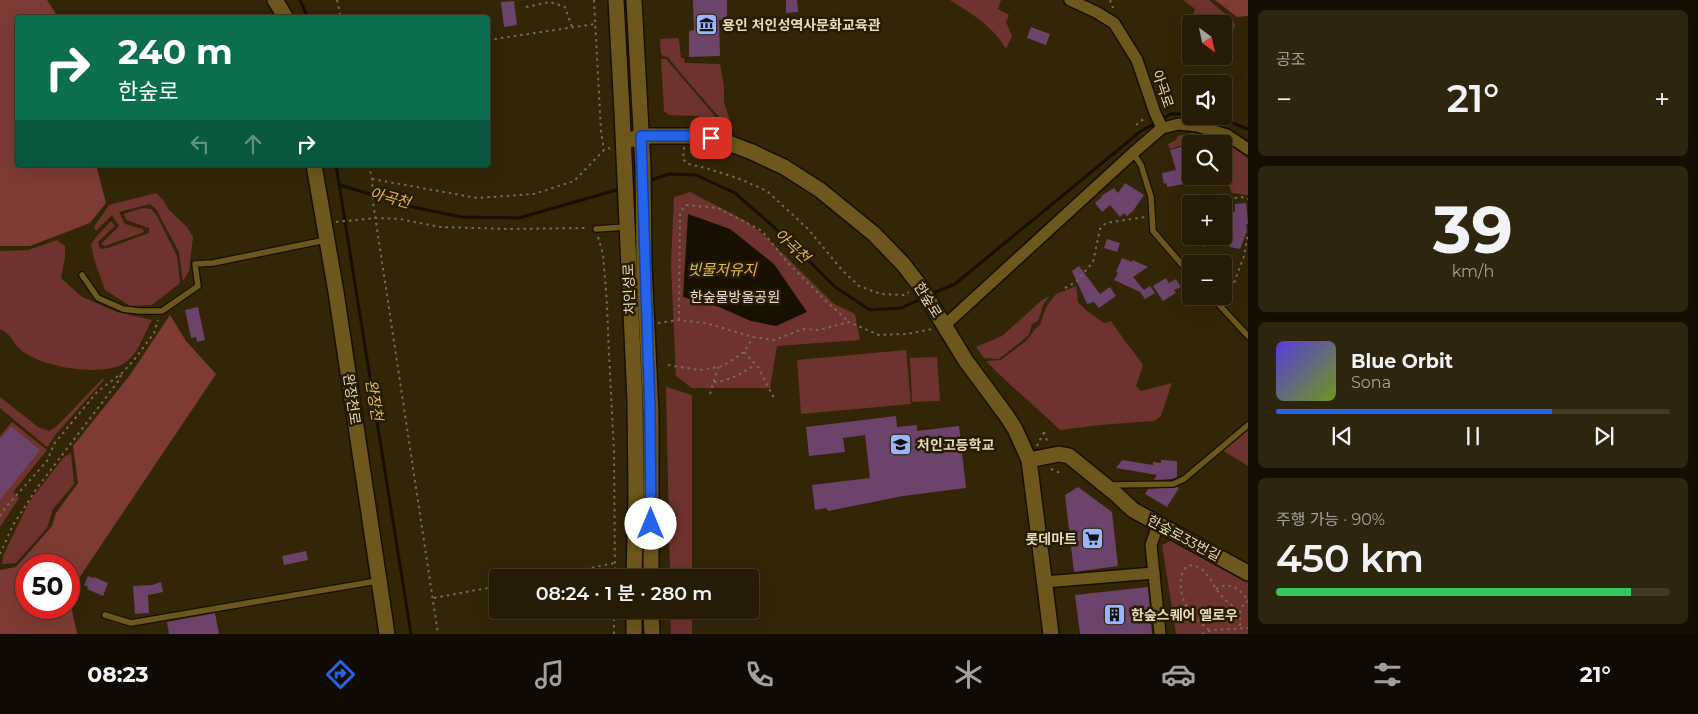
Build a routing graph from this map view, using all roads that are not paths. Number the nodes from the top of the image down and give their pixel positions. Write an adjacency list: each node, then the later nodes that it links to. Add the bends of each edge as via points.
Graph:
1 (275, 0): 5 (street)
2 (616, 0): 8 (street, 처인성로)
3 (634, 0): 7 (street, 처인성로)
4 (1070, 0): 6 (street, 아곡로, via 1114,23 1138,60)
5 (284, 15)
6 (1162, 128): 9 (street, 아곡로, via 1179,124 1197,126 1227,135); 10 (street)
7 (641, 136): 8 (street, 한숲로); 18 (street, 한숲로, via 711,138 738,145 805,179 874,234 921,287); 27 (street, 처인성로, via 650,413)
8 (624, 142): 12 (street, 처인성로)
9 (1248, 149)
10 (1132, 153): 15 (lane, via 1141,165 1151,197 1153,231); 18 (street)
11 (314, 167): 14 (street, 완장천로)
12 (627, 221): 13 (lane); 26 (street, 처인성로, via 635,401)
13 (596, 229)
14 (326, 240): 16 (lane, via 195,264 198,286 162,311 123,309 98,298); 30 (street, 완장천로)
15 (1182, 265)
16 (82, 275)
17 (1219, 305): 19 (lane)
18 (944, 326): 21 (street, 한숲로, via 1015,429)
19 (1248, 336)
20 (1248, 425): 22 (lane, via 1184,479 1173,484)
21 (1029, 460): 22 (street, 한숲로33번길, via 1065,454); 31 (street, 한숲로)
22 (1104, 485): 23 (street, 한숲로33번길)
23 (1123, 500): 24 (street, 한숲로33번길); 25 (street, 한숲로33번길, via 1155,512)
24 (1158, 525): 28 (street, via 1152,540); 29 (street, 한숲로33번길)
25 (1248, 562)
26 (634, 569)
27 (651, 569)
28 (1154, 573): 31 (street); 39 (street)
29 (1248, 573)
30 (379, 580): 32 (lane, via 131,623); 35 (street, 완장천로)
31 (1044, 582): 38 (street, 한숲로)
32 (106, 615)
33 (634, 619): 36 (street)
34 (651, 619): 37 (street)
35 (387, 634)
36 (634, 634)
37 (652, 634)
38 (1051, 634)
39 (1160, 634)

